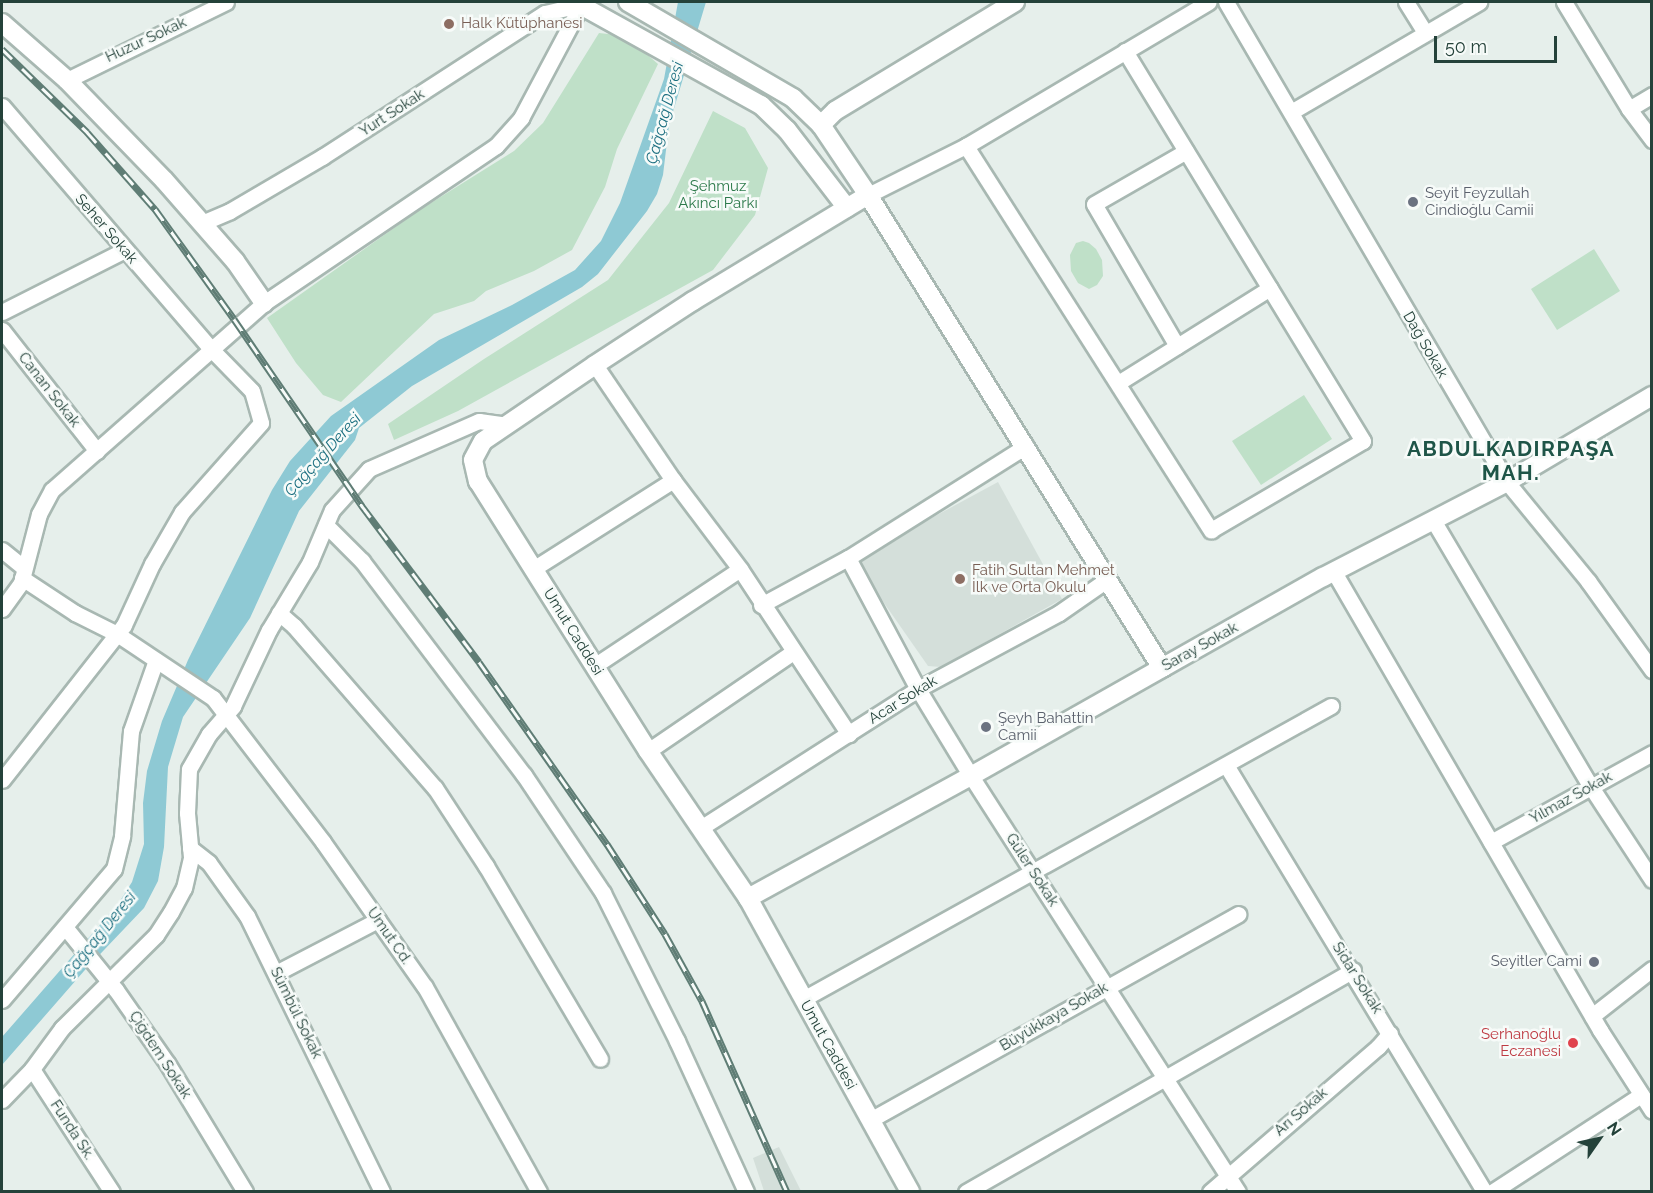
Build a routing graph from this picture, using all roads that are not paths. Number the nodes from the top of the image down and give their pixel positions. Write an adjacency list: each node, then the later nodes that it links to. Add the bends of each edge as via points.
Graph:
1 (226, 2): 10 (street, Huzur Sokak)
2 (628, 2): 19 (street, via 793,98)
3 (1015, 2): 19 (street, via 835,111)
4 (1209, 2): 13 (street)
5 (1226, 2): 18 (street, Dağ Sokak)
6 (1406, 2): 12 (street)
7 (1479, 2): 12 (street)
8 (1564, 2): 17 (street)
9 (578, 3): 24 (street, via 761,105 787,129); 25 (street, Yurt Sokak, via 545,13 322,157); 28 (street, via 521,118 496,146)
10 (208, 5): 14 (street, Huzur Sokak)
11 (2, 23): 14 (street)
12 (1425, 33): 18 (street)
13 (1125, 51): 21 (street); 22 (street)
14 (68, 80): 25 (street)
15 (1652, 95): 17 (street)
16 (2, 106): 26 (street, Seher Sokak)
17 (1629, 109): 20 (street)
18 (1291, 112): 40 (street, Dağ Sokak)
19 (820, 125): 23 (street)
20 (1652, 140)
21 (966, 146): 23 (street); 34 (street)
22 (1186, 151): 27 (street); 31 (street, via 1094,204)
23 (868, 195): 24 (street, Umut Caddesi); 37 (street)
24 (847, 208): 33 (street, Umut Caddesi)
25 (202, 223): 28 (street)
26 (125, 250): 29 (street); 32 (street, Seher Sokak)
27 (1270, 288): 31 (street); 34 (street, via 1363,441 1210,530)
28 (264, 303): 32 (street)
29 (2, 312)
30 (2, 330): 38 (street, Canan Sokak)
31 (1177, 346): 34 (street)
32 (212, 350): 38 (street); 53 (street, Seher Sokak, via 252,391 261,423 182,512)
33 (596, 365): 36 (street, Umut Caddesi); 39 (street)
34 (1118, 383)
35 (1652, 396): 40 (street, Saray Sokak)
36 (506, 425): 42 (street, via 479,421 369,469 332,510); 45 (street, Umut Caddesi, via 483,441 472,460 478,481)
37 (1026, 446): 44 (street); 49 (street)
38 (97, 451): 48 (street, via 52,490 39,514)
39 (674, 480): 45 (street); 46 (street)
40 (1507, 482): 41 (street, Saray Sokak); 58 (street, Dağ Sokak, via 1588,581)
41 (1433, 520): 47 (street, Saray Sokak); 68 (street)
42 (326, 525): 52 (street, via 310,562); 99 (street, via 362,561 524,775 603,893)
43 (2, 550): 48 (street, Umut Cd.)
44 (848, 558): 50 (street); 59 (street, Güler Sokak)
45 (533, 569): 56 (street, Umut Caddesi)
46 (740, 569): 50 (street); 56 (street)
47 (1334, 572): 57 (street, Saray Sokak); 70 (street)
48 (23, 573): 51 (street); 53 (street, Umut Cd., via 75,613)
49 (1108, 579): 57 (street); 59 (street, Acar Sokak, via 1059,613)
50 (762, 605): 54 (street)
51 (2, 609)
52 (279, 613): 61 (street); 87 (street, via 435,788)
53 (117, 634): 55 (street, Umut Cd.); 67 (street)
54 (793, 652): 62 (street); 63 (street)
55 (156, 660): 61 (street, Umut Cd., via 213,698); 77 (street, via 131,731 122,836 114,869)
56 (594, 666): 63 (street, Umut Caddesi)
57 (1162, 668): 66 (street, Saray Sokak)
58 (1652, 670)
59 (918, 689): 62 (street, Acar Sokak); 66 (street, Güler Sokak)
60 (1331, 706): 65 (street)
61 (226, 715): 71 (street, via 209,734 189,769); 76 (street, Umut Cd.)
62 (849, 734): 69 (street, Acar Sokak)
63 (648, 751): 69 (street, Umut Caddesi)
64 (1652, 753): 68 (street, Yılmaz Sokak)
65 (1226, 765): 72 (street); 79 (street, Sidar Sokak)
66 (971, 776): 72 (street, Güler Sokak); 74 (street, Saray Sokak)
67 (2, 780)
68 (1591, 786): 70 (street, Yılmaz Sokak); 73 (street)
69 (702, 827): 74 (street, Umut Caddesi)
70 (1491, 842): 85 (street)
71 (190, 848): 80 (street, Sümbül Sokak, via 209,863 247,915); 81 (street, via 184,888 156,935)
72 (1033, 871): 82 (street, Güler Sokak); 83 (street)
73 (1652, 880)
74 (748, 898): 83 (street, Umut Caddesi)
75 (1238, 914): 82 (street, Büyükkaya Sokak)
76 (378, 920): 80 (street); 98 (street, Umut Cd., via 425,987)
77 (70, 932): 81 (street, Çiğdem Sokak); 84 (street)
78 (1652, 969): 85 (street)
79 (1353, 970): 86 (street, Sidar Sokak); 89 (street)
80 (276, 973): 97 (street, Sümbül Sokak)
81 (105, 976): 88 (street); 96 (street, Çiğdem Sokak, via 167,1063)
82 (1107, 986): 89 (street, Güler Sokak); 93 (street, Büyükkaya Sokak, via 1022,1038)
83 (803, 999): 93 (street, Umut Caddesi)
84 (2, 1000)
85 (1592, 1016): 90 (street)
86 (1390, 1033): 94 (street, Arı Sokak); 104 (street, Sidar Sokak)
87 (600, 1059)
88 (32, 1069): 91 (street); 95 (street, Funda Sk.)
89 (1166, 1079): 94 (street, Güler Sokak); 101 (street)
90 (1641, 1095): 92 (street); 105 (street)
91 (2, 1100)
92 (1652, 1111)
93 (870, 1120): 100 (street, Umut Caddesi)
94 (1229, 1175): 102 (street, Arı Sokak); 103 (street, Güler Sokak)
95 (112, 1191)
96 (245, 1191)
97 (382, 1191)
98 (539, 1191)
99 (746, 1191)
100 (910, 1191)
101 (966, 1191)
102 (1210, 1191)
103 (1238, 1191)
104 (1485, 1191)
105 (1492, 1191)

